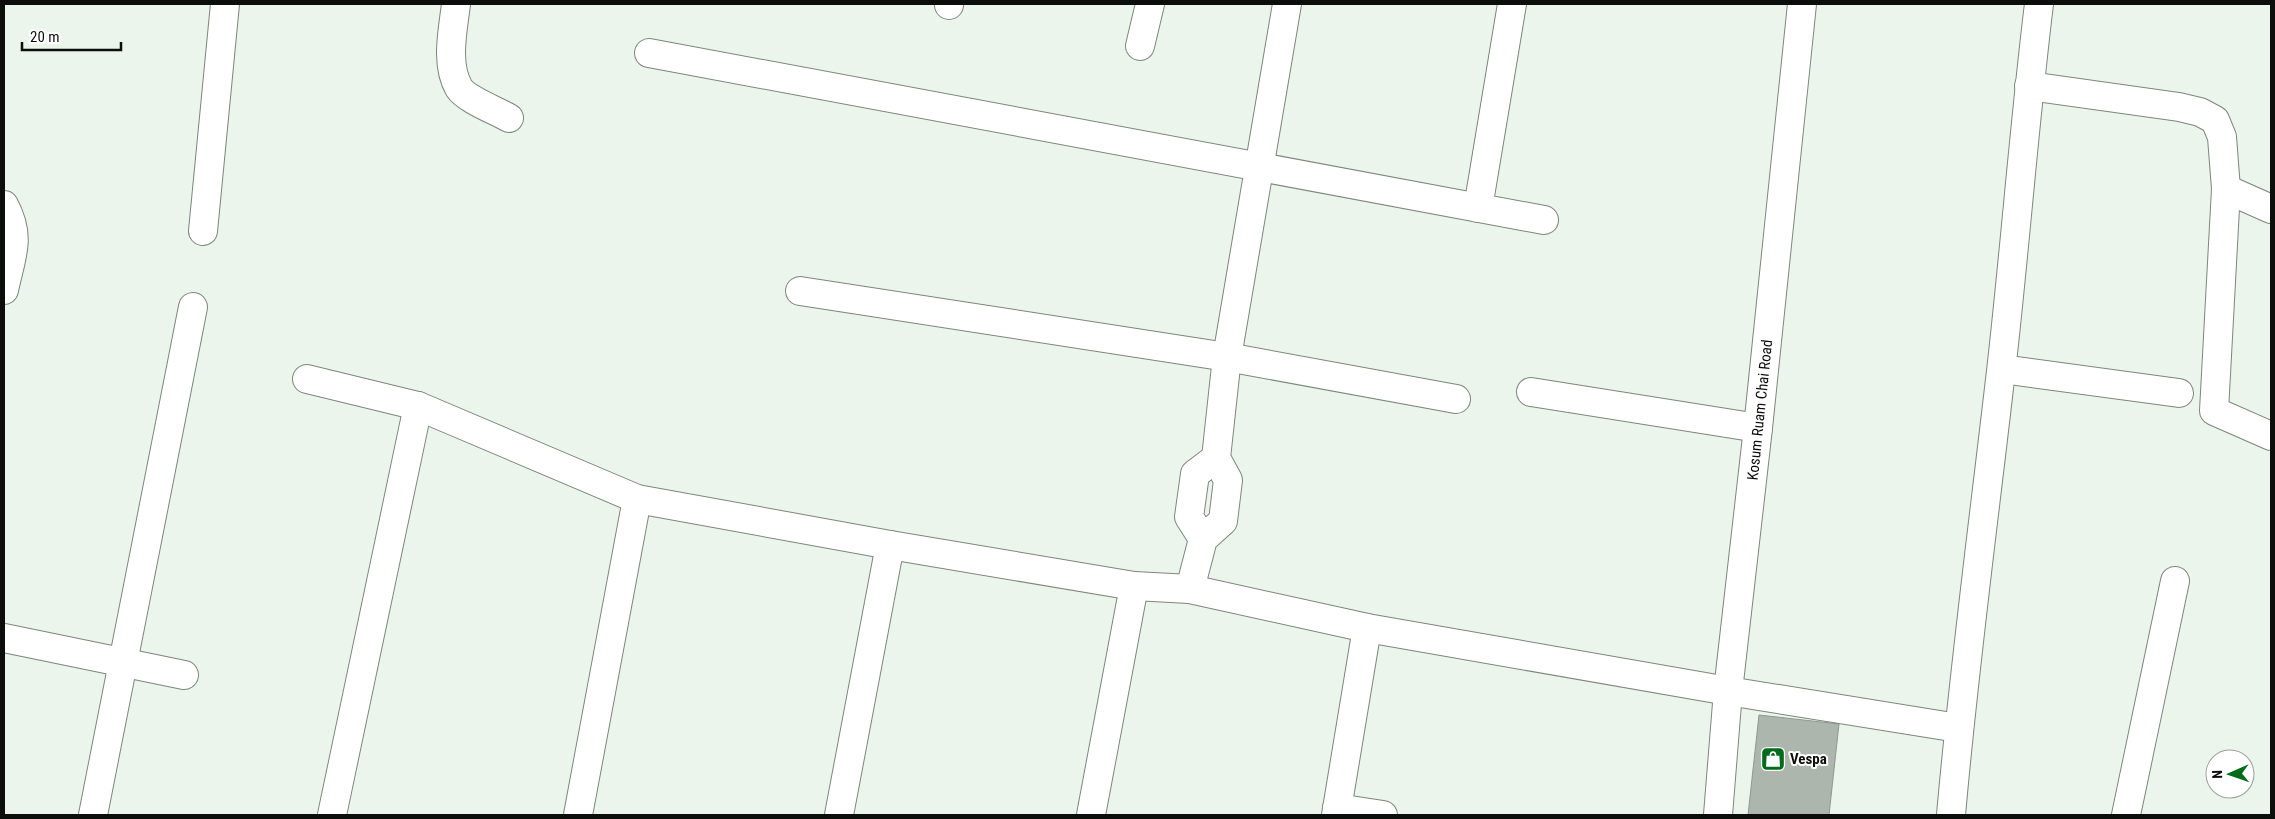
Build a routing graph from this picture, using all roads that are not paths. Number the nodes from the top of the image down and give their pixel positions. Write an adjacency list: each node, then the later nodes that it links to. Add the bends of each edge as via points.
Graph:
1 (225, 4): 18 (street)
2 (456, 4): 11 (street, via 451,48 460,89)
3 (1150, 4): 8 (street)
4 (1287, 4): 12 (street)
5 (1512, 4): 15 (street)
6 (1802, 4): 29 (street, Kosum Ruam Chai Road)
7 (2039, 4): 10 (street)
8 (1140, 46)
9 (649, 53): 12 (street)
10 (2029, 86): 13 (street, via 2200,112 2215,120 2222,137); 23 (street)
11 (508, 118)
12 (1259, 168): 15 (street); 22 (street)
13 (2226, 190): 16 (street); 30 (street, via 2214,411)
14 (4, 205): 19 (street, via 11,219 15,242)
15 (1478, 208): 17 (street)
16 (2271, 209)
17 (1544, 220)
18 (203, 231)
19 (4, 290)
20 (800, 291): 22 (street)
21 (193, 307): 38 (street)
22 (1226, 357): 27 (street); 35 (street, via 1216,458 1228,480 1223,521 1203,539)
23 (2002, 369): 26 (street); 41 (street)
24 (307, 379): 28 (street)
25 (1531, 392): 29 (street)
26 (2179, 393)
27 (1456, 399)
28 (418, 406): 31 (street); 44 (street)
29 (1758, 428): 40 (street, Kosum Ruam Chai Road)
30 (2271, 436)
31 (637, 499): 32 (street); 45 (street)
32 (890, 545): 34 (street); 46 (street)
33 (2175, 581): 51 (street)
34 (1134, 586): 35 (street); 47 (street)
35 (1190, 589): 36 (street)
36 (1367, 628): 40 (street); 42 (street)
37 (4, 638): 38 (street)
38 (124, 664): 39 (street); 43 (street)
39 (184, 675)
40 (1728, 691): 41 (street); 49 (street, Kosum Ruam Chai Road)
41 (1958, 728): 50 (street)
42 (1337, 812): 48 (street)
43 (93, 815)
44 (332, 815)
45 (578, 815)
46 (839, 815)
47 (1091, 815)
48 (1383, 815)
49 (1718, 815)
50 (1951, 815)
51 (2126, 815)

